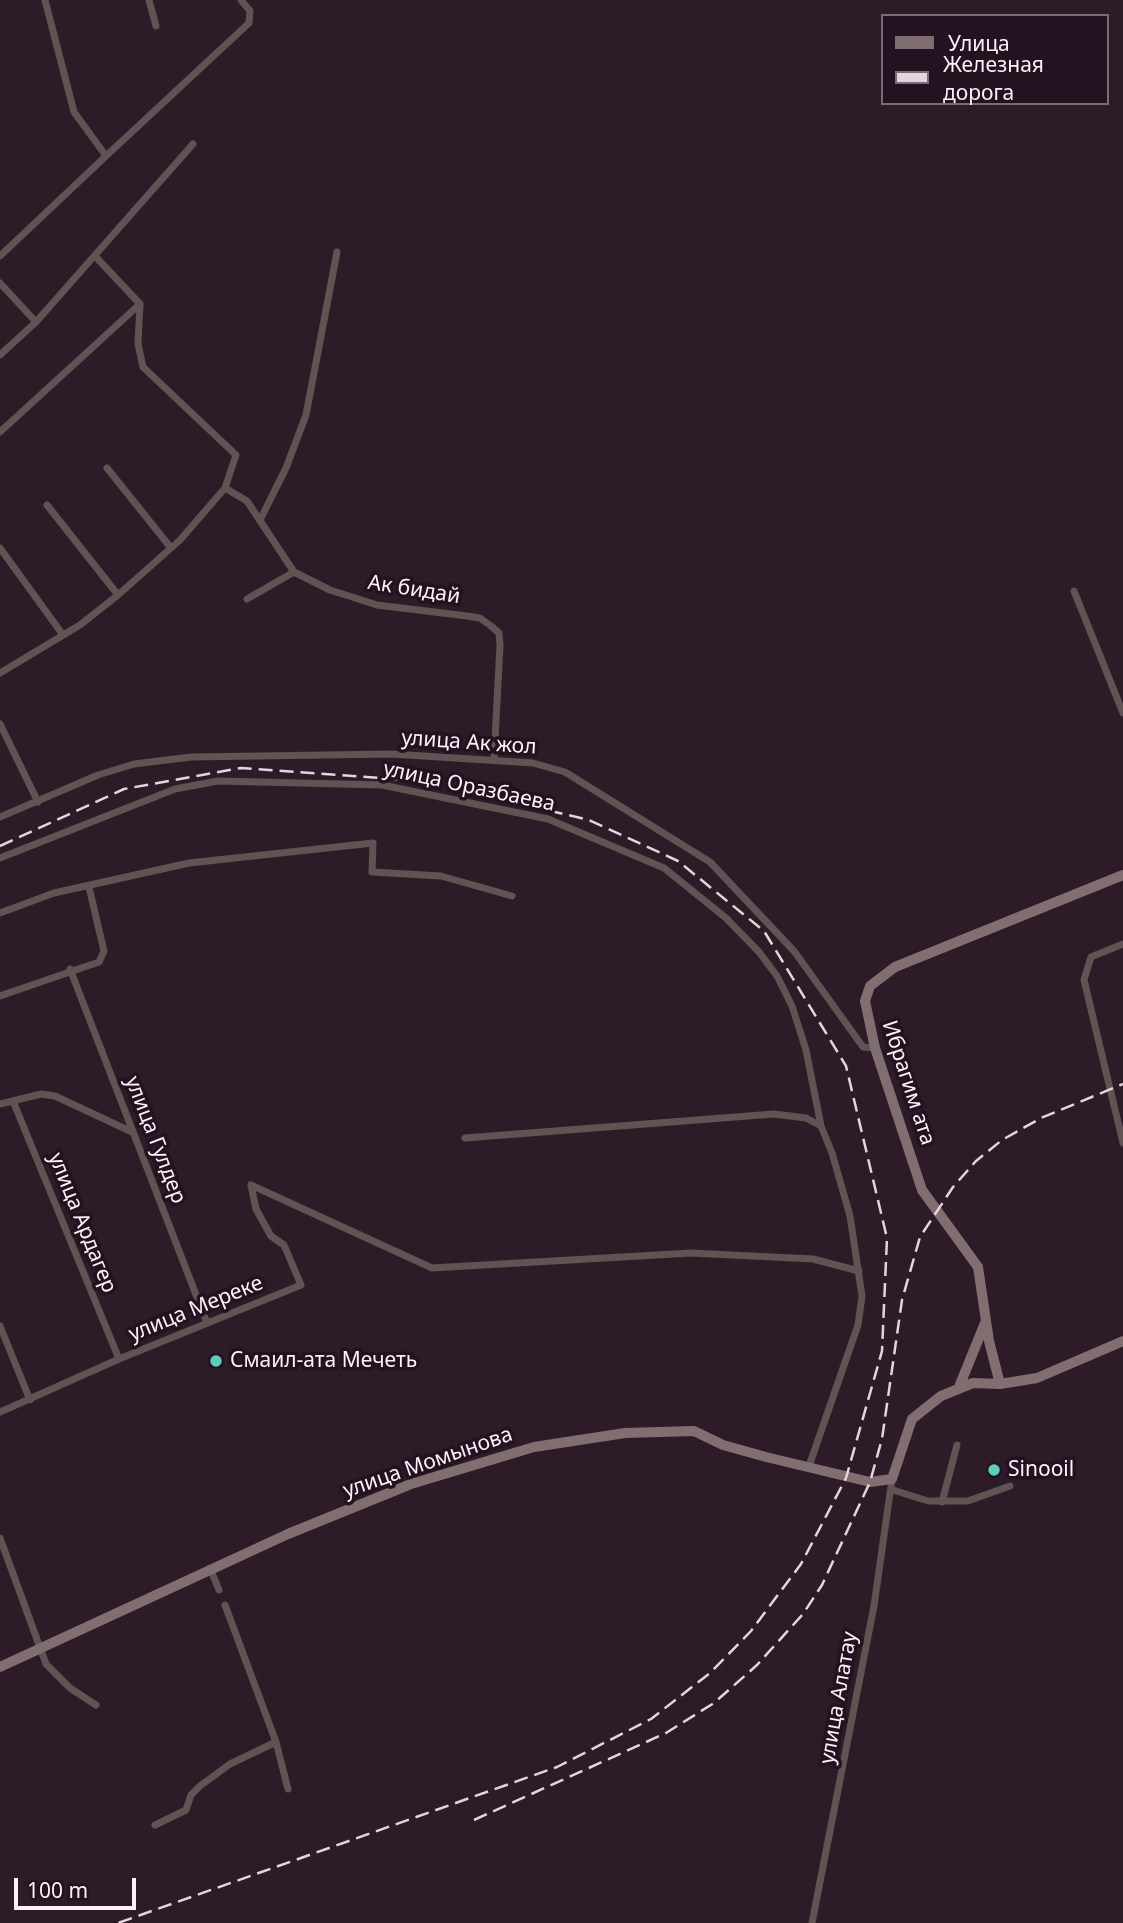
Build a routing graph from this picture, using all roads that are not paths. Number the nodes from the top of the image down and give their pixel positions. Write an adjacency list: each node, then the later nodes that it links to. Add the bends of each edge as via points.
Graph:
1 (44, 0): 6 (street, via 74,112)
2 (149, 0): 4 (street)
3 (241, 0): 6 (street, via 250,11 249,23)
4 (156, 26)
5 (193, 144): 9 (street)
6 (106, 156): 8 (street)
7 (337, 253): 18 (street, via 306,415)
8 (0, 256)
9 (95, 256): 11 (street); 12 (street)
10 (0, 283): 12 (street)
11 (141, 304): 14 (street); 16 (street, via 139,358 143,368 234,451)
12 (36, 322): 13 (street)
13 (0, 355)
14 (0, 432)
15 (107, 468): 20 (street)
16 (225, 488): 18 (street, via 247,501); 20 (street)
17 (47, 505): 23 (street)
18 (260, 520): 21 (street)
19 (0, 548): 25 (street)
20 (171, 548): 23 (street)
21 (294, 572): 24 (street); 29 (street, Ак бидай, via 377,605 480,618 499,633)
22 (1074, 591): 27 (street)
23 (118, 596): 25 (street)
24 (247, 599)
25 (63, 635): 26 (street)
26 (0, 673)
27 (1123, 713)
28 (0, 724): 30 (street)
29 (494, 759): 30 (street, улица Ак жол, via 392,754 191,757 134,764); 40 (street, улица Ак жол, via 565,772 710,862 794,951 863,1047)
30 (38, 802): 31 (street, улица Ак жол)
31 (0, 817)
32 (0, 858): 43 (street, улица Оразбаева, via 175,789 218,780 382,785 548,819 664,868 726,918 759,952 792,1006)
33 (1123, 875): 40 (main road, Ибрагим ата, via 895,967 870,986 865,1001)
34 (89, 887): 35 (street, via 189,863 373,843 372,872 441,876); 36 (street, via 54,893); 38 (street, via 104,951 99,962)
35 (512, 896)
36 (0, 913)
37 (1123, 944): 46 (street, via 1091,957 1084,981)
38 (70, 970): 39 (street); 44 (street, улица Гулдер)
39 (0, 996)
40 (875, 1048): 48 (main road, Ибрагим ата, via 922,1190 978,1267)
41 (13, 1101): 42 (street); 44 (street, via 41,1094 55,1096); 52 (street, улица Ардагер)
42 (0, 1104)
43 (821, 1126): 45 (street, via 806,1118 774,1114); 47 (street, улица Оразбаева, via 850,1216)
44 (133, 1132): 49 (street, улица Гулдер)
45 (465, 1138)
46 (1123, 1143)
47 (859, 1271): 49 (street, улица Мереке, via 813,1259 691,1253 432,1268 251,1185 256,1209 271,1236 284,1245 301,1285); 58 (street, улица Оразбаева, via 858,1325)
48 (986, 1322): 53 (main road, Ибрагим ата); 54 (main road)
49 (207, 1324): 52 (street, улица Мереке)
50 (0, 1326): 55 (street)
51 (1123, 1341): 53 (main road, via 1049,1374)
52 (119, 1359): 55 (street, улица Мереке)
53 (1000, 1384): 54 (main road)
54 (959, 1387): 59 (main road, via 912,1419)
55 (30, 1400): 56 (street, улица Мереке)
56 (0, 1412)
57 (957, 1445): 62 (street)
58 (809, 1466): 59 (main road, улица Момынова, via 870,1482); 64 (main road, улица Момынова, via 723,1445 694,1431 625,1433 534,1447 411,1484)
59 (892, 1479): 61 (street, улица Алатау)
60 (1010, 1486): 62 (street, via 968,1501)
61 (893, 1490): 62 (street); 73 (street, улица Алатау)
62 (942, 1502)
63 (0, 1538): 67 (street)
64 (210, 1568): 65 (street); 67 (main road, улица Момынова)
65 (219, 1590)
66 (225, 1605): 70 (street)
67 (42, 1650): 68 (main road, улица Момынова); 69 (street, via 53,1674)
68 (0, 1667)
69 (96, 1704)
70 (276, 1742): 71 (street); 72 (street, via 229,1764 191,1795 186,1810)
71 (288, 1789)
72 (155, 1825)
73 (812, 1923)

